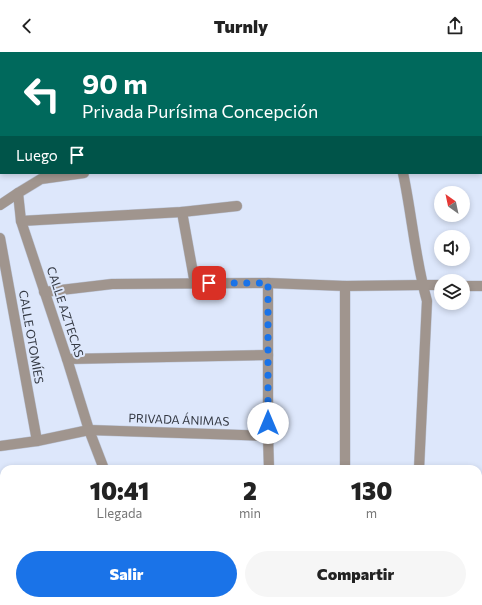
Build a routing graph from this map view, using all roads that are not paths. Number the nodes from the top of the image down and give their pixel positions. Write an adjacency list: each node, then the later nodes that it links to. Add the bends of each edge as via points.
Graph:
1 (70, 174): 3 (street)
2 (403, 174): 12 (street)
3 (41, 176): 4 (street)
4 (18, 193): 5 (street); 8 (street, CALLE AZTECAS)
5 (0, 204)
6 (237, 206): 7 (street)
7 (182, 212): 8 (street); 11 (street)
8 (21, 221): 17 (street, CALLE AZTECAS)
9 (0, 238): 22 (street, CALLE OTOMÍES)
10 (268, 283): 11 (street); 14 (street); 18 (street)
11 (195, 284): 17 (street, via 112,284)
12 (422, 285): 13 (street); 14 (street); 27 (street, via 427,301)
13 (434, 285)
14 (345, 286): 26 (street)
15 (470, 286): 16 (street)
16 (482, 286)
17 (44, 292): 19 (street, CALLE AZTECAS)
18 (268, 355): 19 (street); 21 (street)
19 (67, 360): 20 (street, CALLE AZTECAS)
20 (89, 430): 21 (street, PRIVADA ÁNIMAS); 22 (street, PRIVADA ÁNIMAS); 24 (street, CALLE AZTECAS)
21 (268, 436): 25 (street)
22 (36, 441): 23 (street, PRIVADA ÁNIMAS)
23 (0, 446)
24 (102, 465)
25 (269, 465)
26 (345, 465)
27 (419, 465)

